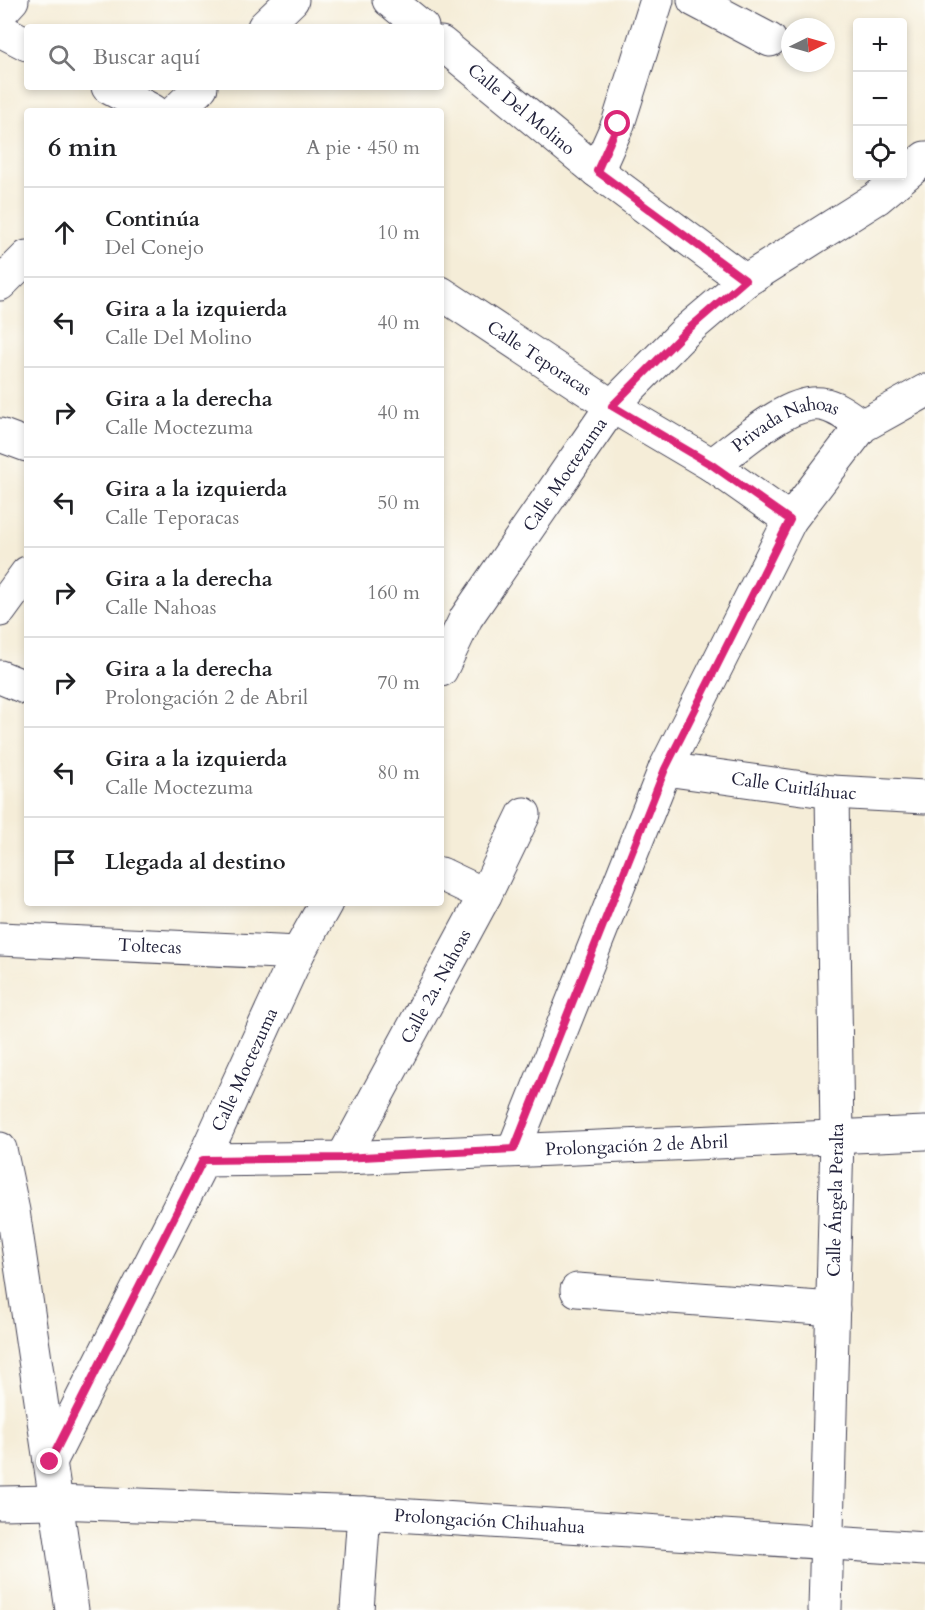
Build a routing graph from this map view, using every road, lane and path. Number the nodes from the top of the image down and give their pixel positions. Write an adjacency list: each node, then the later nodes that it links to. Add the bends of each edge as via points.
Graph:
1 (12, 0): 6 (street)
2 (292, 0): 7 (street)
3 (389, 0): 8 (street)
4 (657, 0): 18 (street, via 618,124)
5 (694, 0): 10 (street)
6 (0, 14)
7 (267, 24)
8 (418, 24)
9 (0, 30): 11 (street)
10 (770, 40)
11 (24, 42)
12 (444, 45): 18 (street, Calle Del Molino)
13 (114, 90): 15 (street)
14 (198, 90): 16 (street)
15 (147, 108)
16 (179, 108)
17 (925, 158): 20 (street, Calle Moctezuma, via 877,198)
18 (597, 171): 20 (street, Calle Del Molino)
19 (24, 260): 21 (street)
20 (745, 280): 24 (street, Calle Moctezuma, via 685,332)
21 (0, 284)
22 (444, 295): 24 (street, Calle Teporacas)
23 (925, 391): 25 (street)
24 (612, 406): 28 (street, Calle Teporacas); 32 (street, Calle Moctezuma)
25 (862, 426): 28 (street, Privada Nahoas, via 840,411 822,404 806,404 790,410); 29 (street)
26 (0, 435): 27 (street)
27 (24, 444)
28 (712, 465): 29 (street, Calle Teporacas)
29 (790, 520): 36 (street)
30 (24, 577): 31 (street)
31 (0, 610)
32 (454, 613): 33 (street, Calle Moctezuma)
33 (444, 657)
34 (0, 676): 35 (street)
35 (24, 687)
36 (665, 769): 37 (street, Calle Cuitláhuac); 48 (street)
37 (832, 792): 38 (street, Calle Cuitláhuac); 46 (street, Calle Ángela Peralta)
38 (925, 797)
39 (524, 814): 41 (street, Calle 2a. Nahoas)
40 (444, 875): 41 (street)
41 (485, 895): 49 (street, Calle 2a. Nahoas)
42 (324, 906): 44 (street, Calle Moctezuma)
43 (0, 939): 44 (street, Toltecas)
44 (298, 953): 50 (street, Calle Moctezuma)
45 (925, 1133): 46 (street, Prolongación 2 de Abril)
46 (837, 1137): 48 (street, Prolongación 2 de Abril); 53 (street, Calle Ángela Peralta)
47 (0, 1149): 51 (street)
48 (514, 1149): 49 (street, Prolongación 2 de Abril)
49 (343, 1158): 50 (street, Prolongación 2 de Abril)
50 (203, 1160): 54 (street, Calle Moctezuma)
51 (7, 1211): 54 (street)
52 (577, 1290): 53 (street)
53 (833, 1309): 58 (street, Calle Ángela Peralta)
54 (50, 1462): 55 (street)
55 (55, 1502): 56 (street, Prolongación Chihuahua); 57 (street, Prolongación Chihuahua); 60 (street)
56 (0, 1503)
57 (364, 1514): 58 (street, Prolongación Chihuahua); 61 (street)
58 (827, 1543): 59 (street, Prolongación Chihuahua); 62 (street, Calle Ángela Peralta)
59 (925, 1549)
60 (72, 1610)
61 (357, 1610)
62 (825, 1610)

